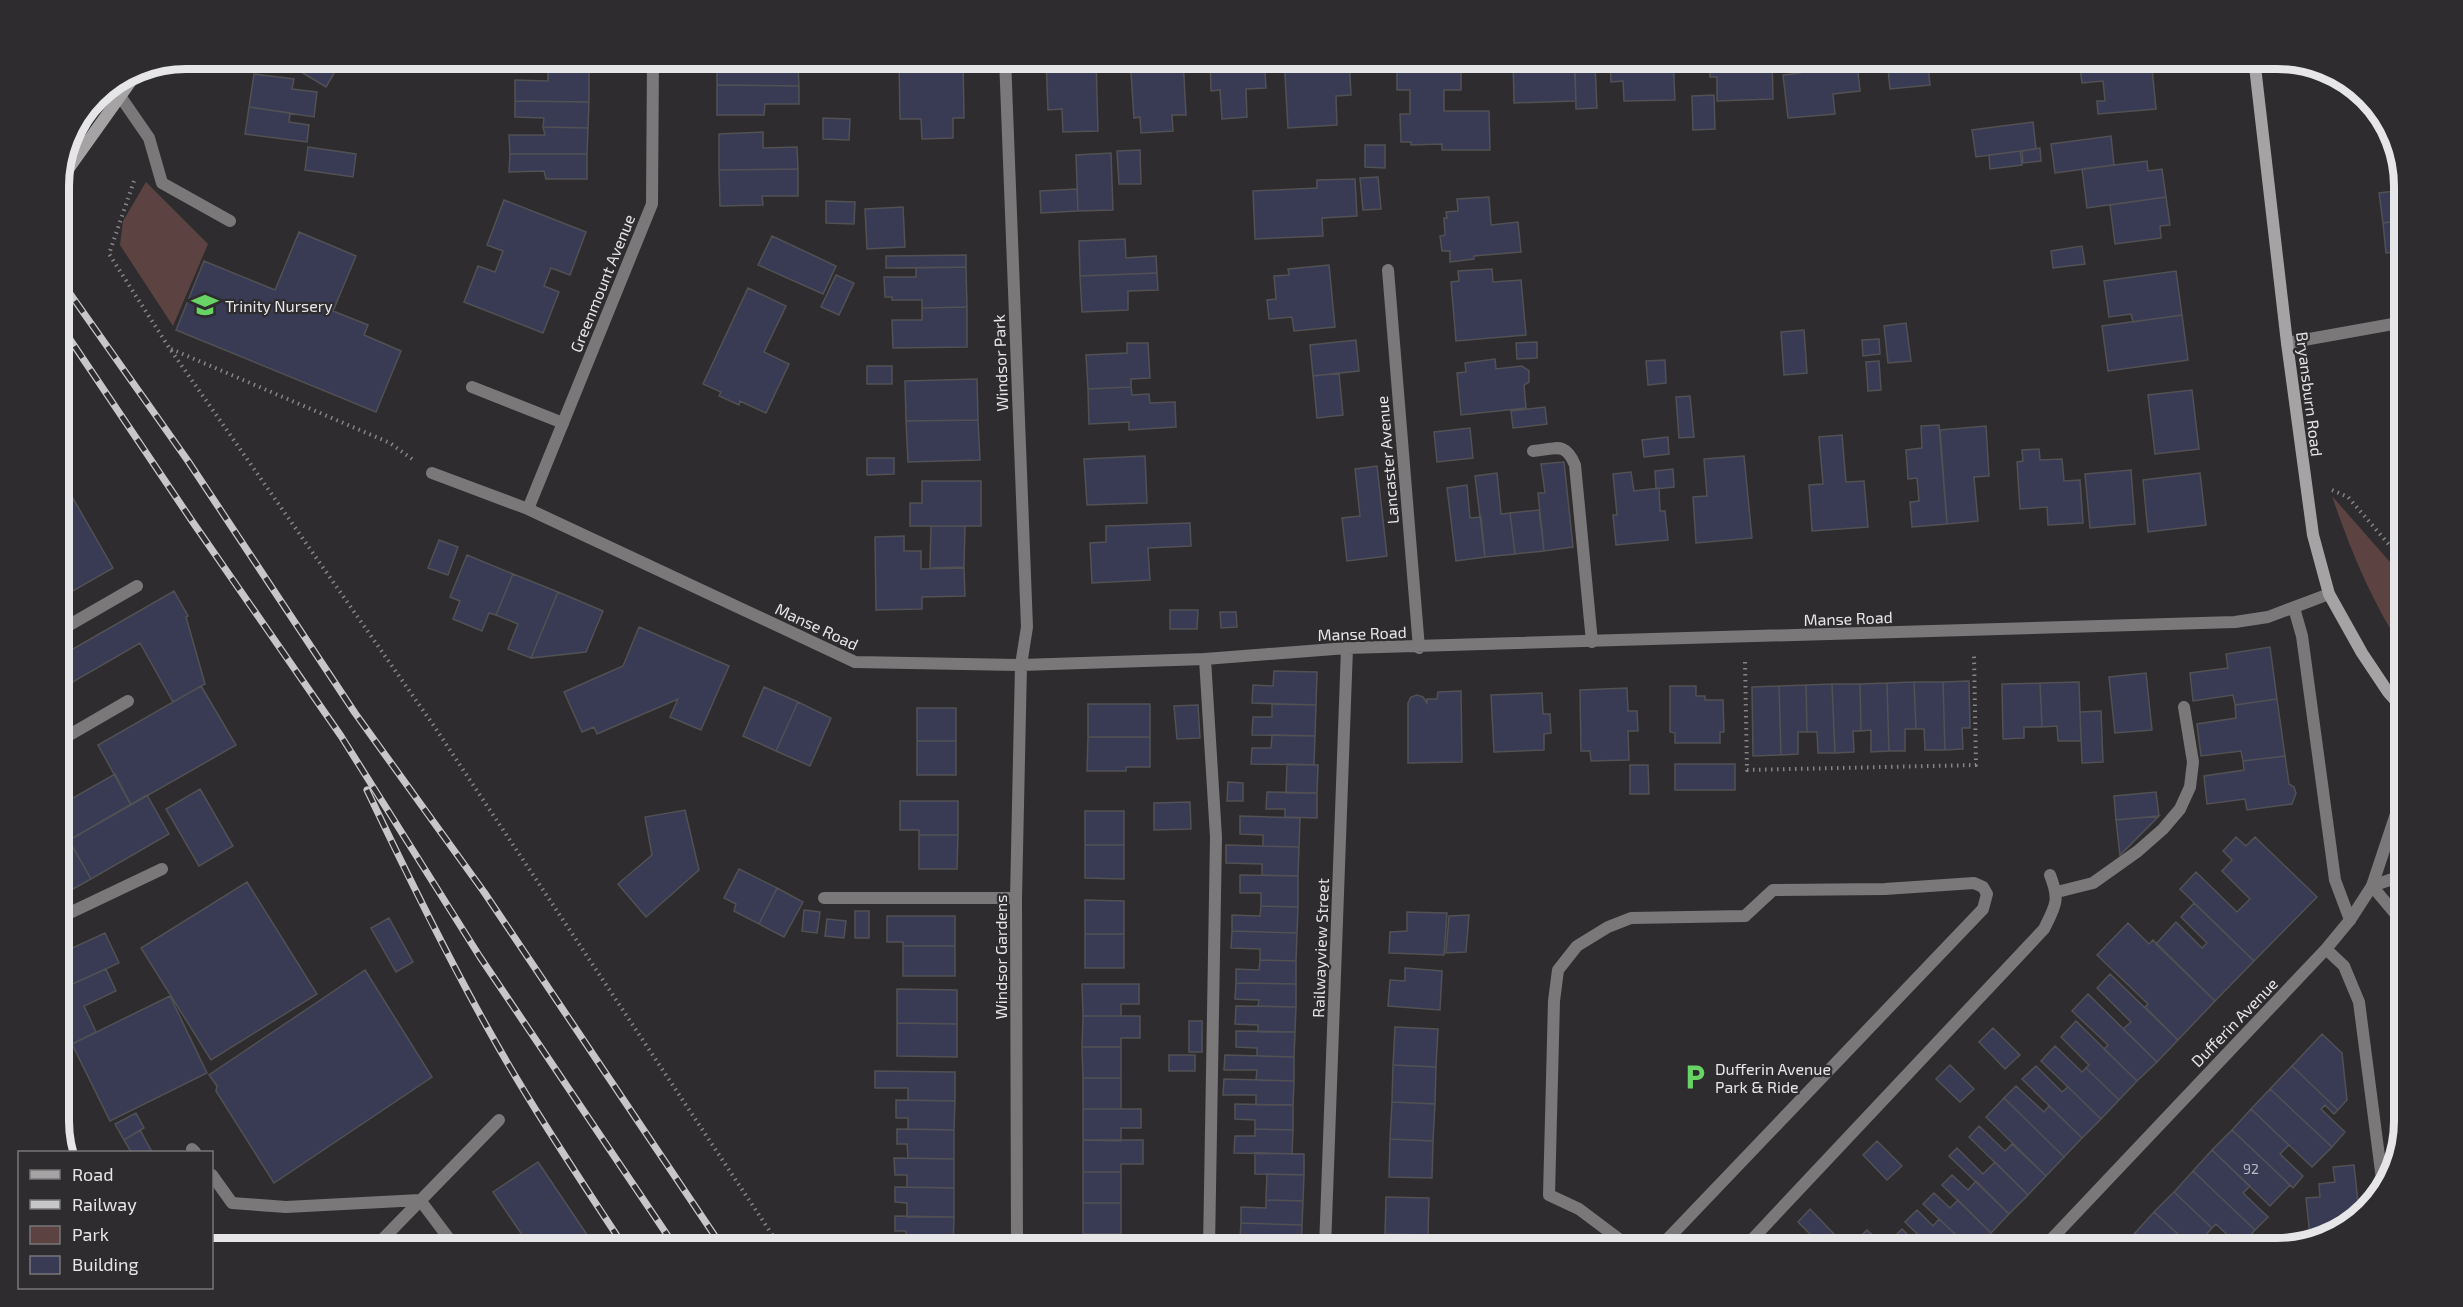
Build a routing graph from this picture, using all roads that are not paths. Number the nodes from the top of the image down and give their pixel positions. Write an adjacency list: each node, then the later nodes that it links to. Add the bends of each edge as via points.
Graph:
1 (653, 69): 12 (street, Greenmount Avenue, via 652,204)
2 (1005, 69): 24 (street, Windsor Park, via 1028,627)
3 (2255, 69): 10 (main road, Bryansburn Road)
4 (129, 84): 5 (main road)
5 (120, 96): 6 (main road); 7 (street, via 149,138 162,183)
6 (71, 165)
7 (230, 221)
8 (1388, 270): 22 (street, Lancaster Avenue)
9 (2394, 324): 10 (street)
10 (2287, 343): 17 (main road, Bryansburn Road, via 2313,535)
11 (472, 387): 12 (street)
12 (563, 423): 15 (street, Greenmount Avenue)
13 (1533, 451): 20 (street, via 1562,448 1570,452 1575,465)
14 (432, 473): 15 (street, Manse Road)
15 (528, 509): 24 (street, Manse Road, via 855,662)
16 (137, 585): 19 (street)
17 (2329, 594): 18 (street, Manse Road); 25 (main road, Bryansburn Road, via 2362,653)
18 (2294, 608): 20 (street, Manse Road, via 2235,622); 39 (street, via 2302,636 2335,880)
19 (69, 625)
20 (1592, 642): 22 (street, Manse Road)
21 (1347, 648): 22 (street, Manse Road); 23 (street, Manse Road); 50 (street, Railwayview Street)
22 (1419, 648)
23 (1205, 659): 24 (street, Manse Road); 49 (street, via 1216,837)
24 (1021, 665): 36 (street, Windsor Gardens)
25 (2394, 699)
26 (128, 701): 28 (street)
27 (2184, 707): 34 (street, via 2193,762 2190,787 2180,809 2138,851 2093,883)
28 (69, 735)
29 (2394, 819): 33 (street, Dufferin Avenue)
30 (162, 869): 38 (street)
31 (2050, 875): 34 (street)
32 (2394, 878): 33 (street)
33 (2372, 886): 37 (street); 39 (street, Dufferin Avenue)
34 (2057, 892): 53 (street, via 2055,909 2044,929)
35 (824, 898): 36 (street)
36 (1016, 898): 48 (street, Windsor Gardens)
37 (2394, 912)
38 (69, 913)
39 (2350, 920): 40 (street, Dufferin Avenue)
40 (2326, 949): 42 (street, via 2344,966 2359,1002); 45 (street, Dufferin Avenue)
41 (499, 1120): 44 (street)
42 (2381, 1174)
43 (213, 1176): 44 (street, via 232,1203 286,1207)
44 (420, 1200): 46 (street); 47 (street)
45 (2055, 1236)
46 (384, 1238)
47 (448, 1238)
48 (1017, 1238)
49 (1209, 1238)
50 (1325, 1238)
51 (1618, 1238): 52 (street, via 1579,1209 1549,1195 1554,1001 1558,970 1576,946 1631,918 1745,916 1773,890 1974,883 1983,887 1987,894 1983,909)
52 (1669, 1238)
53 (1753, 1238)

